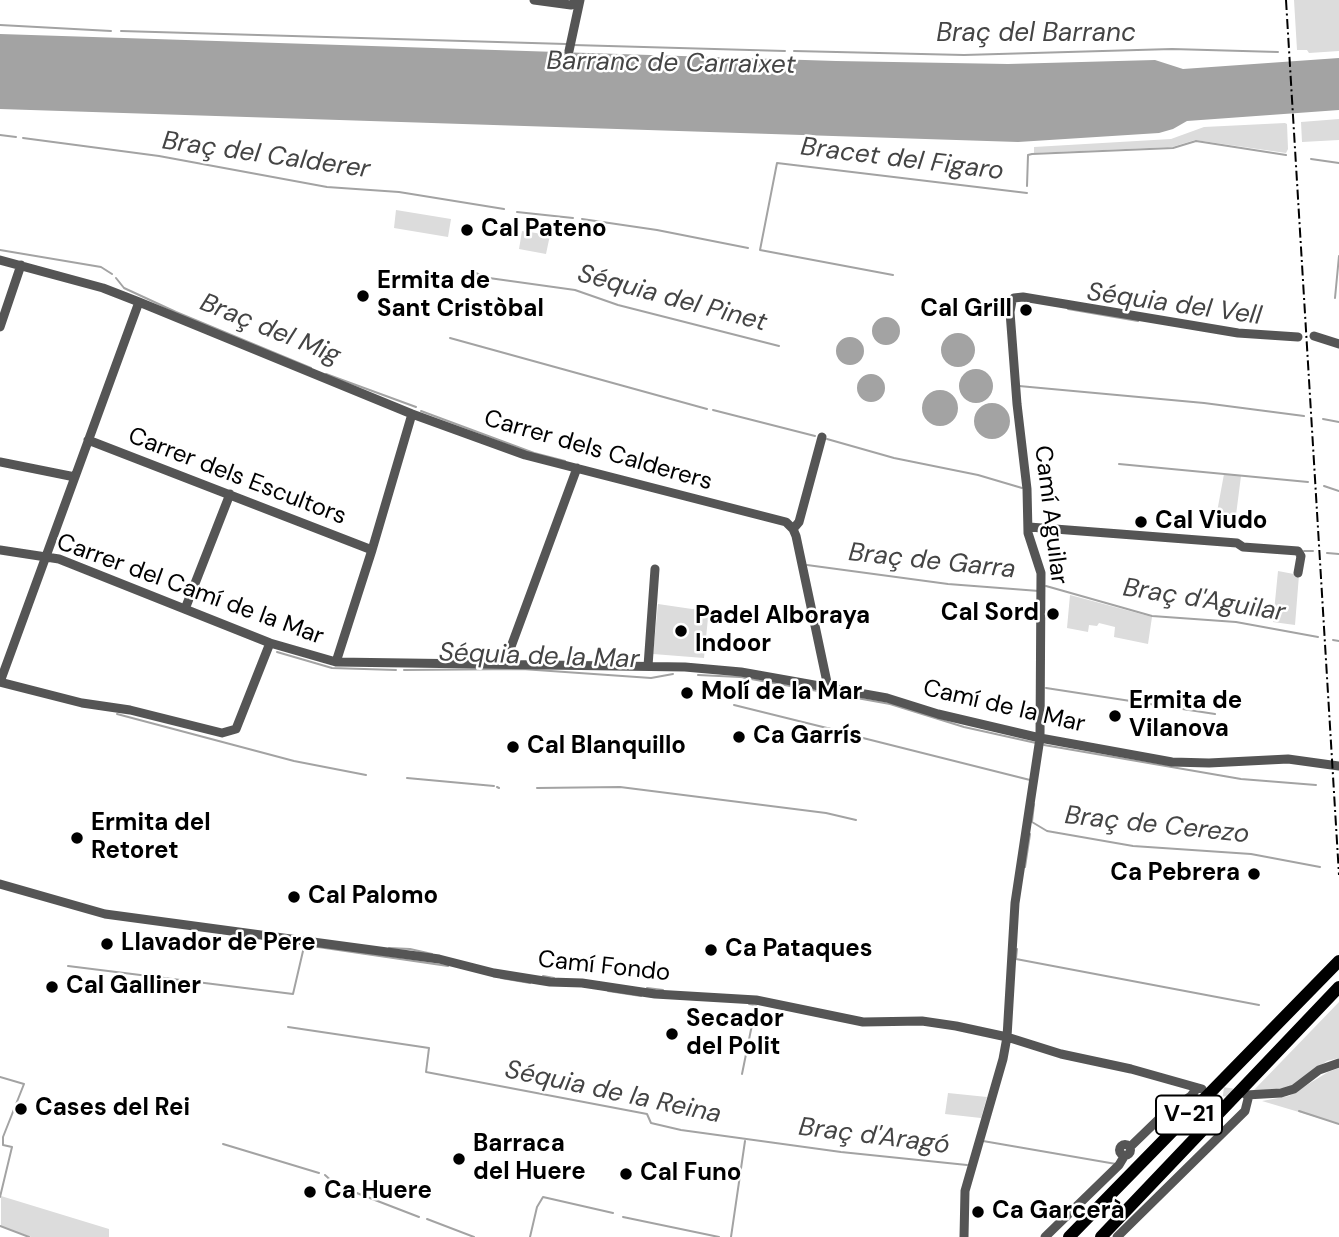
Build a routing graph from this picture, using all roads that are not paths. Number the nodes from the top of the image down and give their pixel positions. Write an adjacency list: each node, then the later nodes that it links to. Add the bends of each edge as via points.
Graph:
1 (534, 0): 2 (street)
2 (577, 4): 3 (street)
3 (569, 51)
4 (0, 260): 5 (street, Carrer dels Calderers)
5 (21, 265): 6 (street, Carrer dels Calderers); 7 (street)
6 (139, 302): 11 (street, Carrer dels Calderers); 13 (street)
7 (0, 327)
8 (1298, 337): 18 (street, Camí Aguilar, via 1238,333 1014,298 1010,312)
9 (1314, 337): 10 (street)
10 (1339, 344)
11 (412, 414): 15 (street, Carrer dels Calderers, via 525,455); 21 (street)
12 (822, 437): 19 (street, via 799,522)
13 (89, 440): 16 (street); 17 (street, Carrer dels Escultors)
14 (0, 462): 16 (street)
15 (577, 468): 19 (street, Carrer dels Calderers, via 786,522); 28 (street)
16 (75, 477): 22 (street)
17 (230, 495): 21 (street, Carrer dels Escultors); 25 (street)
18 (1029, 527): 24 (street, via 1237,542 1243,547 1298,551); 32 (street, Camí Aguilar, via 1041,573)
19 (793, 529): 31 (street)
20 (0, 550): 22 (street, Carrer del Camí de la Mar)
21 (372, 550): 27 (street)
22 (46, 557): 25 (street, Carrer del Camí de la Mar); 30 (street)
23 (656, 569): 29 (street)
24 (1298, 573)
25 (185, 609): 26 (street, Carrer del Camí de la Mar)
26 (270, 643): 27 (street, Carrer del Camí de la Mar); 30 (street, via 236,730 222,733)
27 (336, 662): 28 (street, Carrer del Camí de la Mar)
28 (505, 663): 29 (street, Carrer del Camí de la Mar)
29 (648, 666): 31 (street, Carrer del Camí de la Mar, via 741,672)
30 (0, 682)
31 (828, 687): 32 (street, Camí de la Mar)
32 (1040, 738): 33 (street, Camí de la Mar, via 1189,764 1287,759); 37 (street, Camí Aguilar, via 1015,904)
33 (1339, 766)
34 (0, 884): 37 (street, Camí Fondo, via 105,915 439,959 550,982 756,1000 863,1022 922,1021)
35 (1339, 961): 41 (highway, V-21)
36 (1339, 986): 42 (highway, V-21)
37 (1007, 1037): 39 (street, Camí Aguilar, via 965,1191); 40 (street, Camí Fondo, via 1199,1088 1161,1117)
38 (1339, 1063): 43 (street, via 1281,1093 1247,1095 1245,1111)
39 (964, 1237)
40 (1045, 1237)
41 (1069, 1237)
42 (1101, 1237)
43 (1117, 1237)

